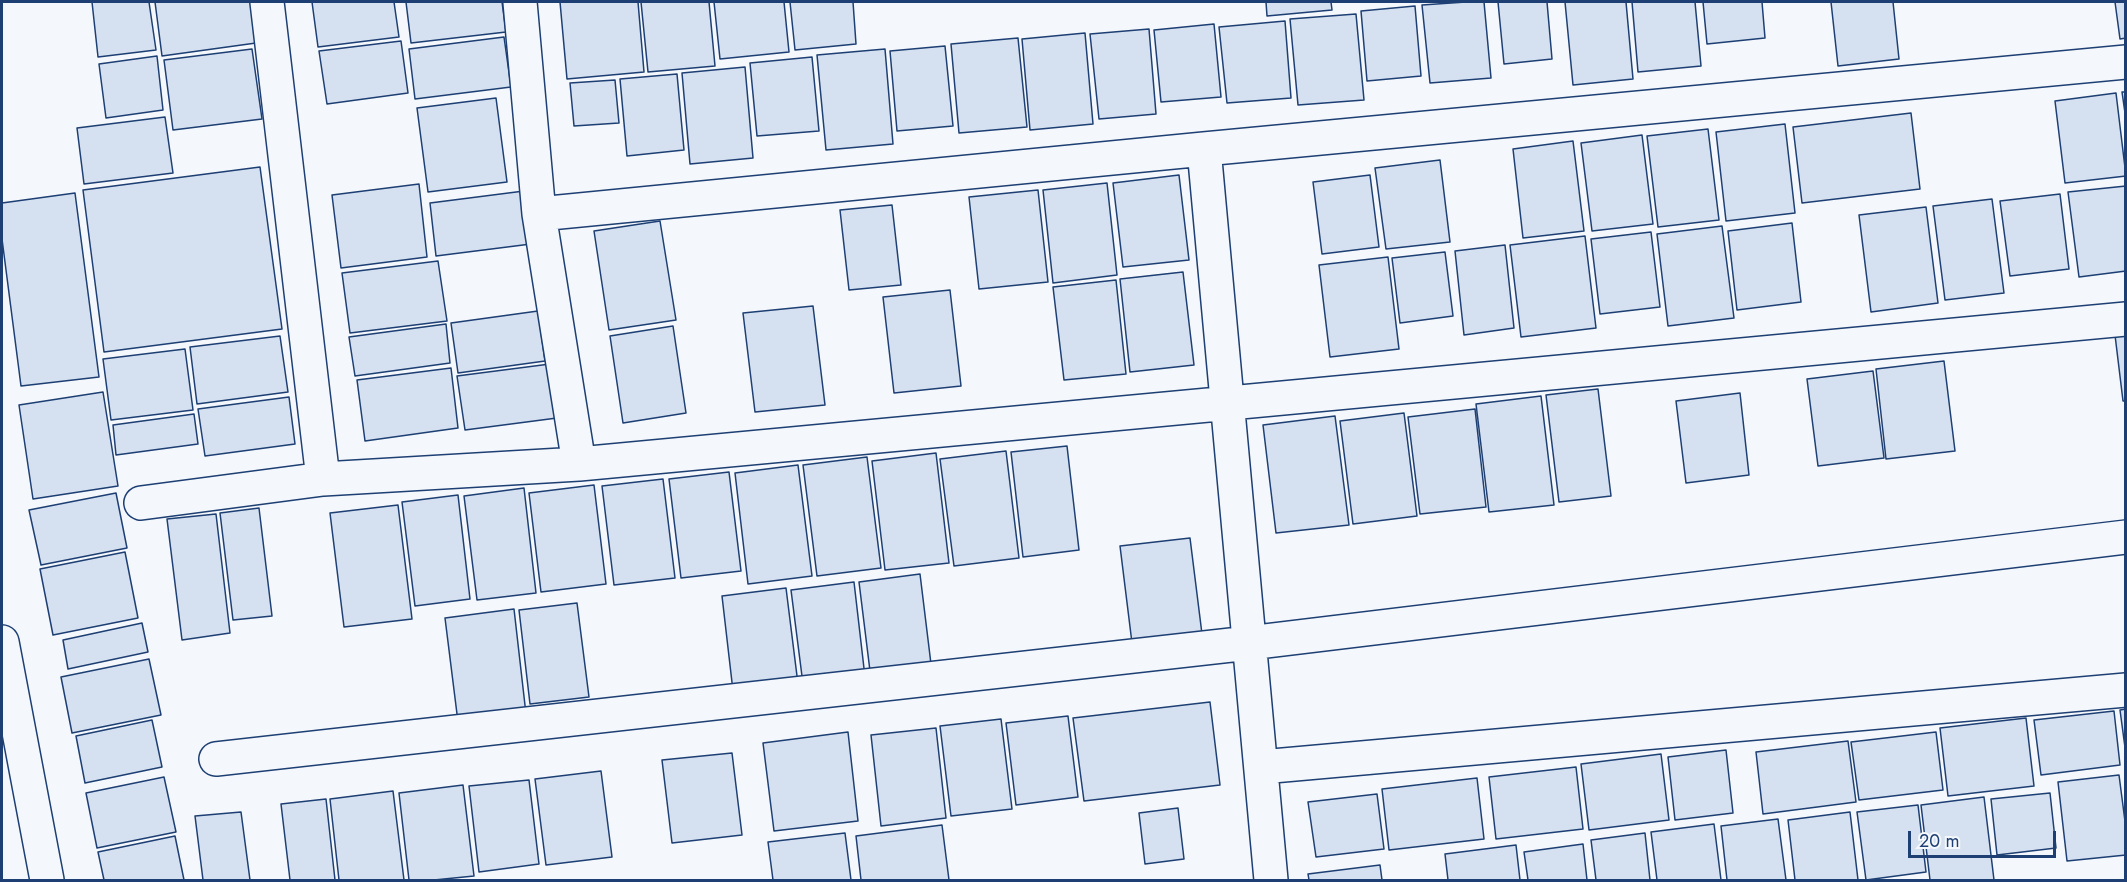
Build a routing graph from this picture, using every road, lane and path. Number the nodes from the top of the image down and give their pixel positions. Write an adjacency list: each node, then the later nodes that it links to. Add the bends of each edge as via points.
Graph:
1 (267, 2): 9 (street)
2 (520, 2): 5 (street)
3 (2126, 62): 4 (street)
4 (1204, 148): 5 (street); 7 (street)
5 (539, 214): 8 (street)
6 (2126, 319): 7 (street)
7 (1227, 402): 8 (street); 13 (street)
8 (579, 464): 9 (street)
9 (323, 478): 10 (street)
10 (141, 503)
11 (2126, 537): 13 (street)
12 (2, 642): 16 (street)
13 (1250, 643): 15 (street); 17 (street)
14 (2126, 690): 17 (street)
15 (216, 759)
16 (13, 765): 18 (street)
17 (1261, 767): 19 (street)
18 (47, 880)
19 (1271, 880)

